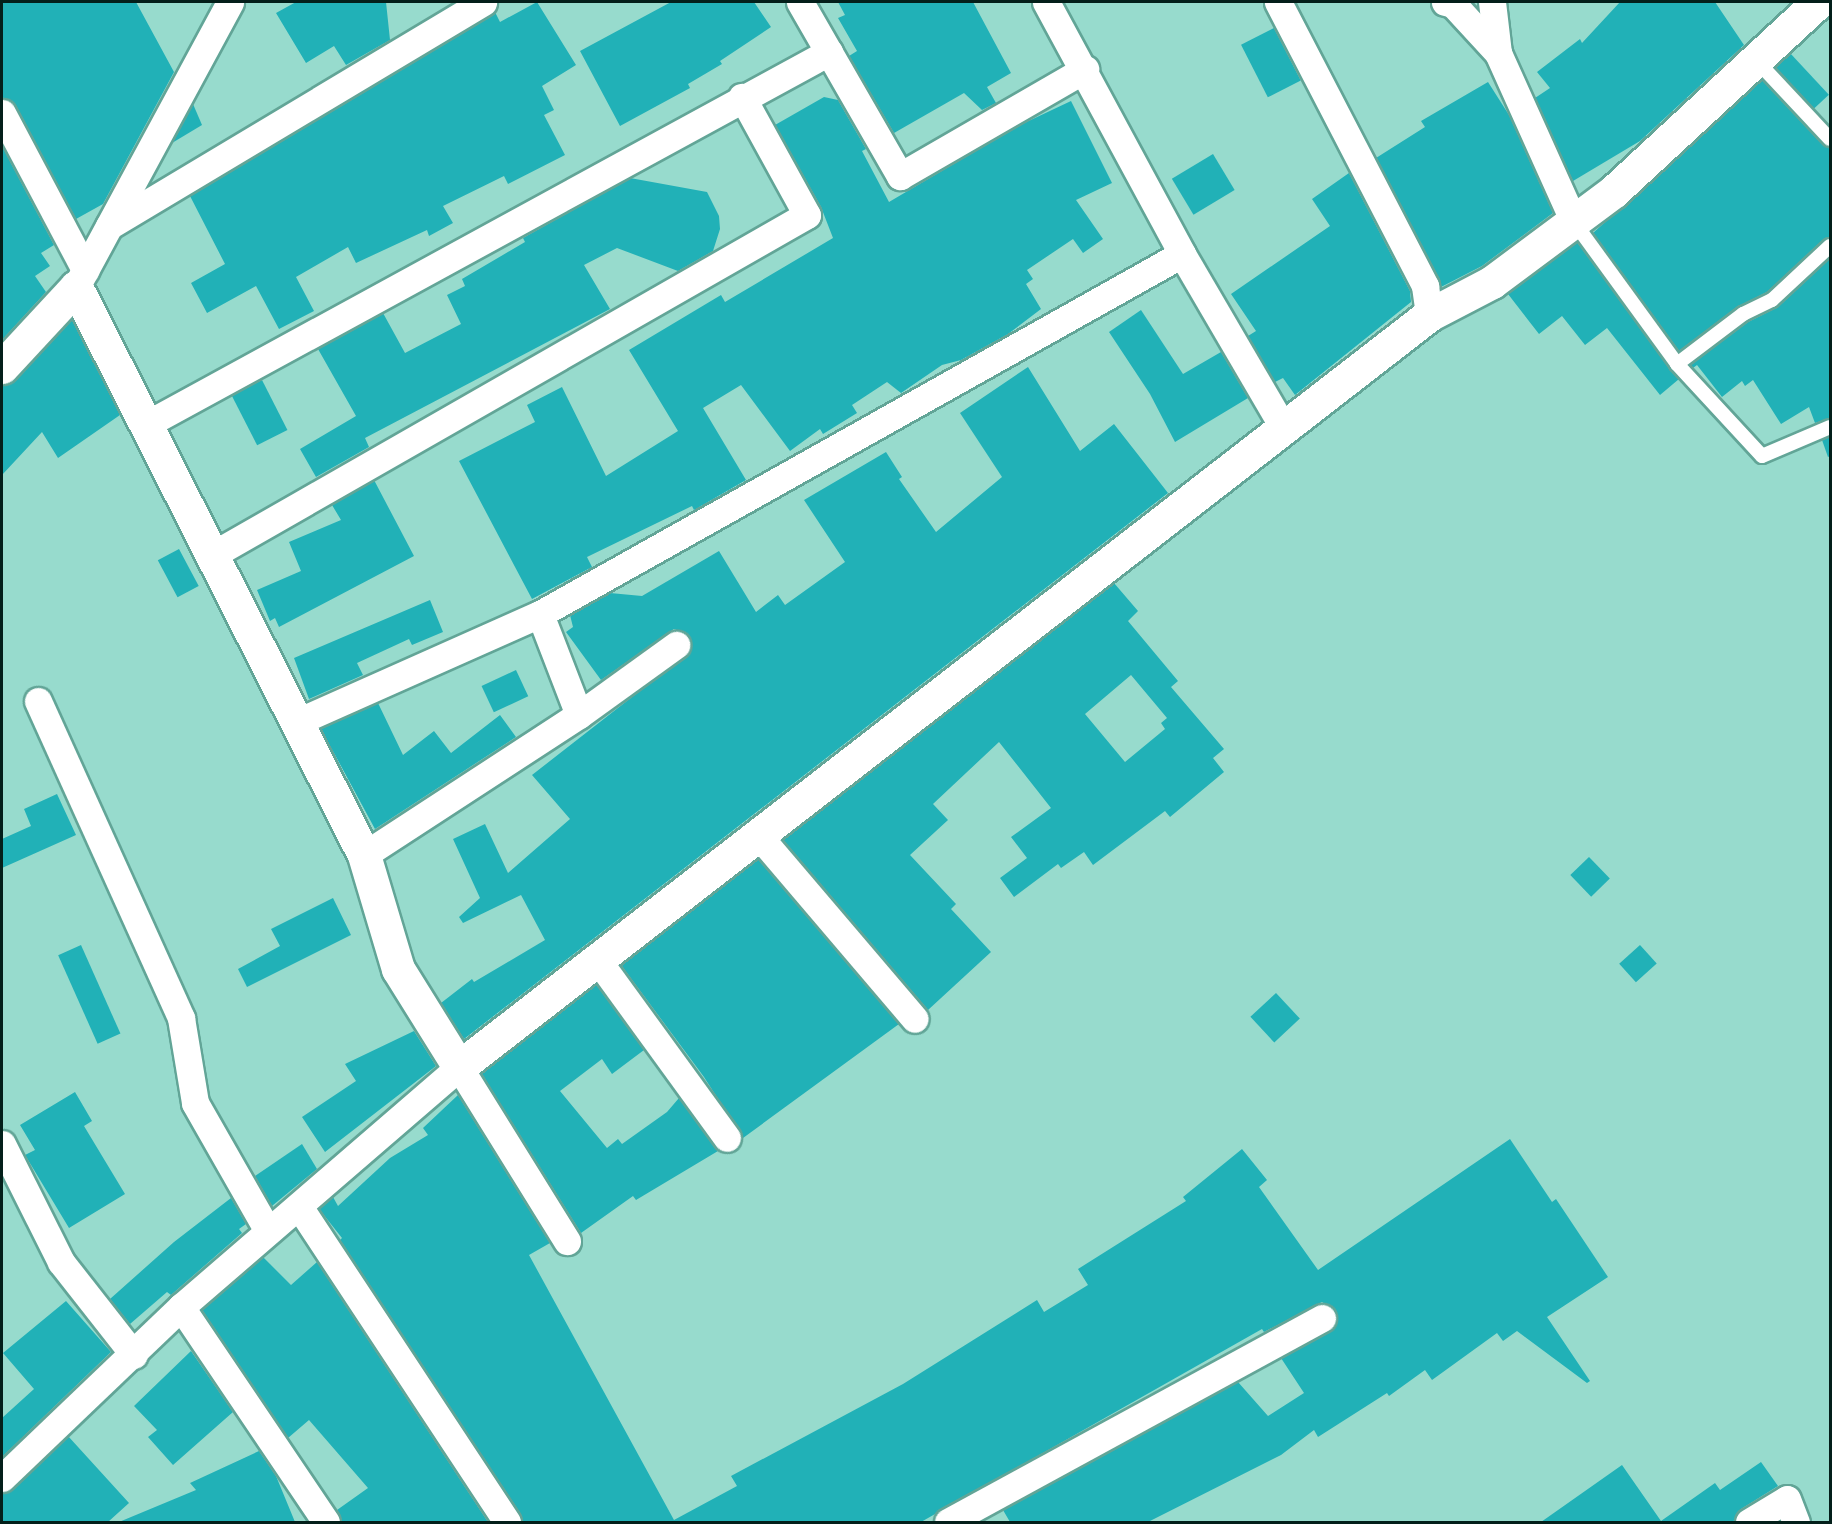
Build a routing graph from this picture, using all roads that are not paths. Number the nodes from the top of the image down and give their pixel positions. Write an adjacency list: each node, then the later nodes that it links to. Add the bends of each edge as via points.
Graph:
1 (230, 2): 17 (street)
2 (483, 2): 17 (street)
3 (800, 2): 9 (street)
4 (1046, 2): 12 (street)
5 (1278, 2): 21 (street, via 1425,286)
6 (1444, 2): 10 (street, via 1453,4)
7 (1492, 2): 10 (street)
8 (1818, 2): 11 (street)
9 (829, 52): 12 (street, via 900,176); 13 (street)
10 (1498, 53): 16 (street)
11 (1756, 59): 15 (lane); 16 (street, via 1614,191)
12 (1084, 69): 19 (street)
13 (742, 97): 24 (street); 27 (street, via 807,215)
14 (2, 113): 20 (street)
15 (1830, 139)
16 (1574, 222): 21 (street, via 1492,282); 22 (lane)
17 (109, 225): 20 (street)
18 (1830, 246): 22 (lane, via 1772,300 1743,314)
19 (1182, 254): 25 (street); 28 (street)
20 (80, 279): 23 (street); 24 (street)
21 (1429, 315): 25 (street)
22 (1677, 364): 26 (lane, via 1762,456)
23 (2, 367)
24 (147, 424): 27 (street)
25 (1283, 427): 33 (street)
26 (1830, 427)
27 (214, 554): 32 (street)
28 (540, 614): 31 (street); 32 (street)
29 (676, 645): 31 (street)
30 (38, 702): 41 (street, via 181,1018 195,1103)
31 (579, 715): 34 (street)
32 (297, 722): 34 (street)
33 (759, 836): 35 (street); 36 (street)
34 (364, 855): 37 (street, via 398,969)
35 (597, 960): 37 (street); 38 (street)
36 (915, 1019)
37 (459, 1067): 40 (street); 42 (street)
38 (727, 1138)
39 (2, 1144): 45 (street, via 61,1262)
40 (300, 1208): 41 (street); 48 (street)
41 (267, 1231): 43 (street)
42 (567, 1241)
43 (181, 1307): 45 (street); 47 (street)
44 (1322, 1318): 49 (street)
45 (134, 1355): 46 (street)
46 (2, 1478)
47 (326, 1522)
48 (507, 1522)
49 (948, 1522)
50 (1749, 1522): 51 (street, via 1787,1499)
51 (1796, 1522)

